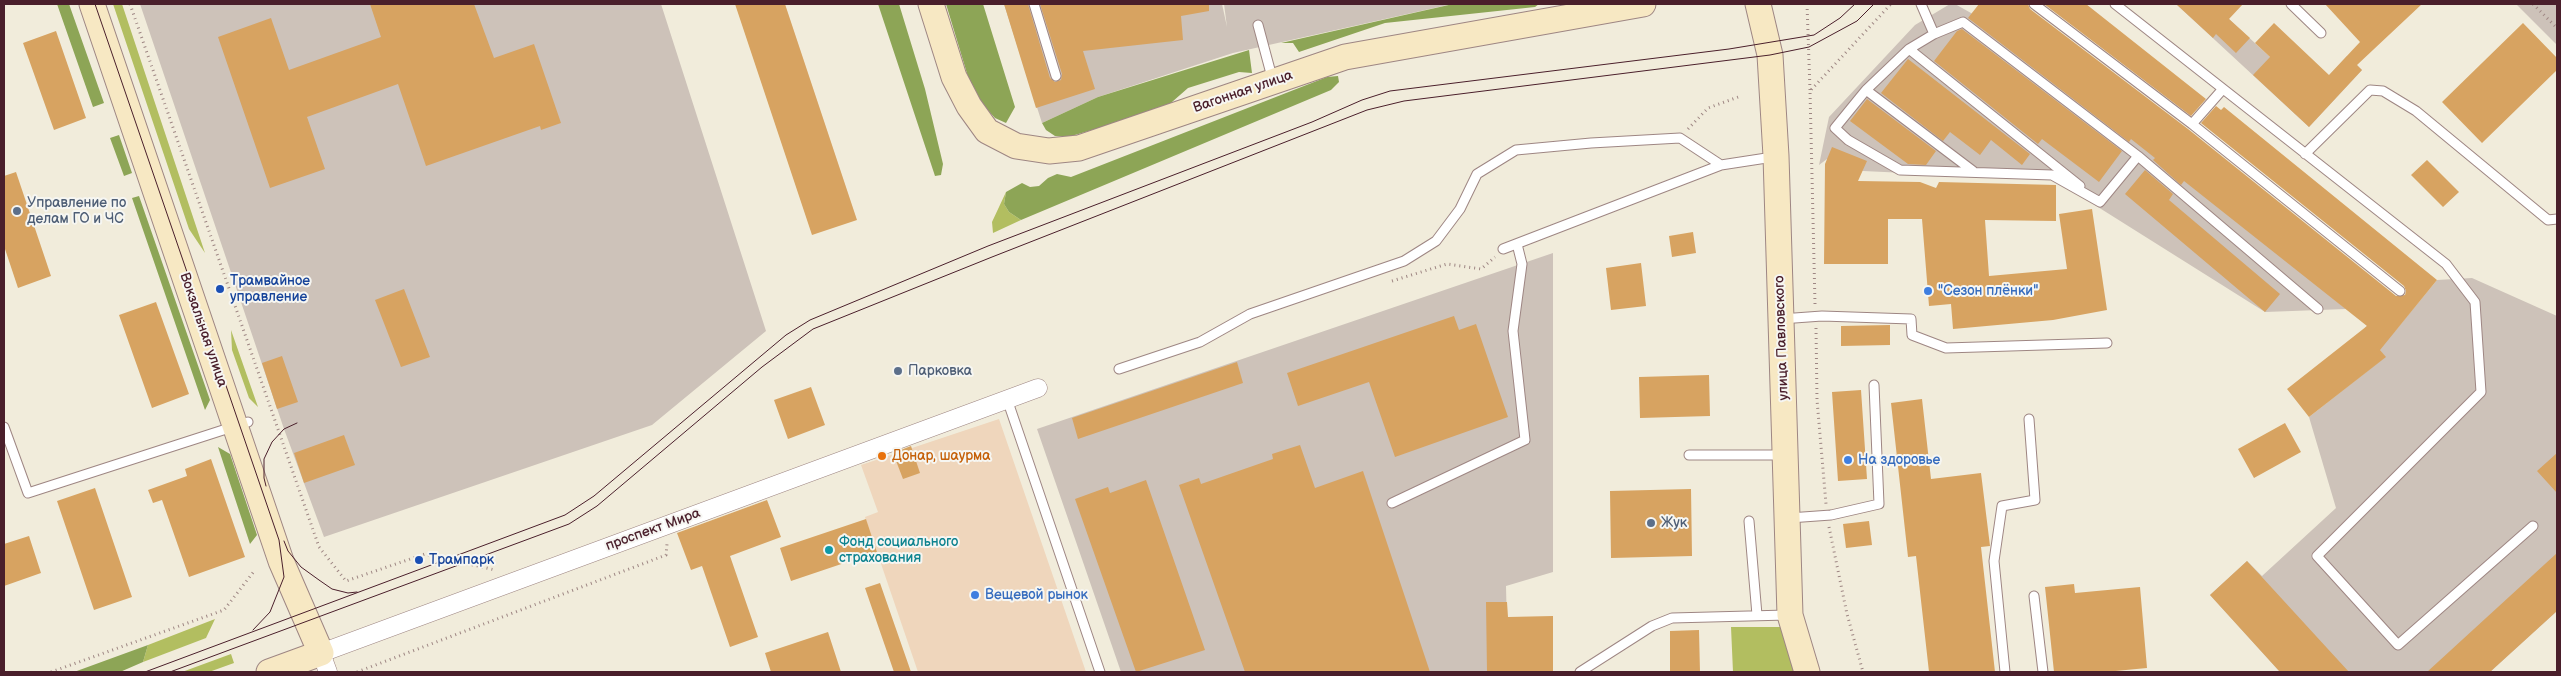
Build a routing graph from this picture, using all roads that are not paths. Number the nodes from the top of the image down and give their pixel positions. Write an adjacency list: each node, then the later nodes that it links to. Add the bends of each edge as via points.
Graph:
1 (92, 4): 38 (street, Вокзальная улица)
2 (101, 4): 38 (street, Вокзальная улица)
3 (931, 4): 16 (street, Вагонная улица, via 954,77 968,106 987,131 1016,146 1049,151 1079,148)
4 (1034, 4): 15 (lane)
5 (1643, 4): 16 (street, Вагонная улица, via 1345,57)
6 (1758, 4): 21 (street, улица Павловского, via 1770,55)
7 (1921, 4): 12 (lane)
8 (2034, 4): 19 (lane)
9 (2115, 4): 18 (lane)
10 (2291, 4): 13 (lane)
11 (1258, 25): 16 (lane)
12 (1934, 34): 14 (lane); 22 (lane, via 1963,22)
13 (2321, 34)
14 (1910, 49): 17 (lane); 25 (lane)
15 (1056, 76)
16 (1273, 82)
17 (1866, 90): 24 (lane); 24 (lane, via 1835,128 1848,140 1900,170)
18 (2222, 90): 19 (lane); 20 (lane)
19 (2192, 124): 29 (lane)
20 (2305, 154): 26 (lane, via 2370,90 2383,91 2416,111 2548,220); 45 (lane, via 2446,264 2459,279 2475,302 2481,392 2317,556 2398,645)
21 (1776, 156): 23 (lane); 31 (street, улица Павловского)
22 (2138, 156): 25 (lane); 30 (lane)
23 (1720, 165): 27 (lane); 33 (lane, via 1680,138 1591,142 1516,150 1477,174 1460,209 1436,241 1404,261 1250,314 1200,342)
24 (1974, 171): 25 (lane, via 2052,175)
25 (2100, 202)
26 (2557, 218)
27 (1517, 244): 28 (lane); 42 (lane, via 1522,264 1513,331 1525,440)
28 (1503, 250)
29 (2400, 291)
30 (2318, 309)
31 (1781, 319): 32 (lane, via 1911,319 1912,335 1946,348); 41 (street, улица Павловского)
32 (2107, 343)
33 (1119, 369)
34 (1874, 385): 43 (lane, via 1879,504 1826,515)
35 (1038, 388): 36 (street, проспект Мира)
36 (1007, 399): 49 (street, проспект Мира, via 526,577); 51 (lane)
37 (2029, 419): 54 (lane, via 2035,500 2002,506 1994,561)
38 (242, 424): 39 (lane, via 28,494); 49 (street, Вокзальная улица, via 293,556)
39 (4, 427)
40 (1688, 455): 41 (lane)
41 (1785, 455): 43 (street, улица Павловского)
42 (1392, 503)
43 (1787, 518): 48 (street, улица Павловского)
44 (1749, 521): 47 (lane)
45 (2533, 526)
46 (2034, 596): 55 (lane)
47 (1757, 615): 48 (lane); 52 (lane, via 1672,618 1652,626)
48 (1790, 615): 53 (street, улица Павловского)
49 (325, 663): 50 (street, проспект Мира)
50 (268, 672)
51 (1100, 672)
52 (1580, 672)
53 (1807, 672)
54 (2005, 672)
55 (2042, 672)

